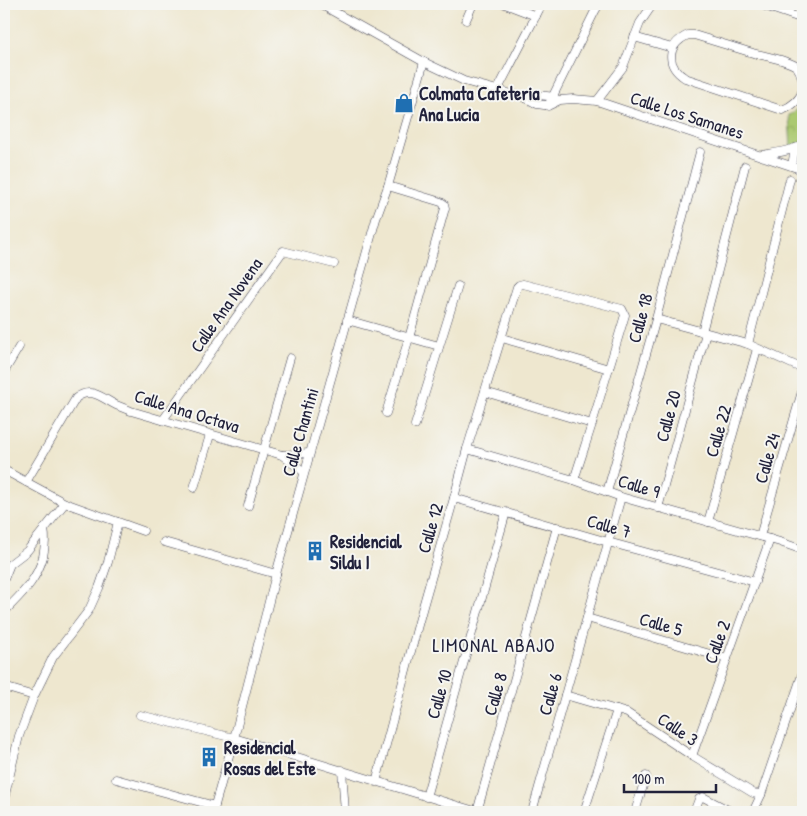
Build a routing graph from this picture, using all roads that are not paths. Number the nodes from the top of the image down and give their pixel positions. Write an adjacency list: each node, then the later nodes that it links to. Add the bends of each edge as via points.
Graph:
1 (320, 4): 8 (street)
2 (473, 4): 11 (street)
3 (505, 4): 9 (street)
4 (542, 4): 9 (street)
5 (599, 4): 17 (street)
6 (653, 4): 12 (street)
7 (759, 4): 10 (street)
8 (333, 7): 14 (street)
9 (536, 16): 15 (street)
10 (803, 19)
11 (466, 20)
12 (634, 37): 13 (street); 18 (street, via 623,67)
13 (672, 48): 13 (street, via 681,38 694,35 777,59 799,70 802,92 795,102 782,110 685,78 674,67)
14 (424, 62): 15 (street, via 464,81); 27 (street, Calle Chantini)
15 (497, 90): 16 (street)
16 (526, 98): 17 (street, Calle Los Samanes, via 542,95); 17 (street, via 548,106)
17 (555, 98): 18 (street, Calle Los Samanes)
18 (598, 101): 22 (street, Calle Los Samanes)
19 (803, 144): 20 (street)
20 (795, 148): 22 (street); 24 (street)
21 (700, 152): 30 (street, Calle 18)
22 (759, 155): 24 (street, Calle Los Samanes)
23 (745, 166): 32 (street, Calle 20)
24 (792, 166): 25 (street, Calle Los Samanes)
25 (803, 170)
26 (790, 179): 35 (street)
27 (388, 186): 31 (street, Calle Chantini); 33 (street, via 441,202 445,208)
28 (334, 264): 46 (street, Calle Ana Novena, via 283,251)
29 (458, 286): 36 (street)
30 (656, 319): 32 (street); 59 (street, Calle 18)
31 (347, 320): 33 (street); 52 (street, Calle Chantini)
32 (704, 333): 35 (street); 64 (street, Calle 20)
33 (409, 338): 36 (street); 45 (street)
34 (502, 338): 40 (street); 40 (street, Calle 12, via 519,284 622,309 625,314); 44 (street, Calle 12)
35 (748, 344): 38 (street)
36 (439, 346): 48 (street)
37 (19, 347): 42 (street)
38 (758, 349): 41 (street); 67 (street, Calle 22)
39 (290, 358): 51 (street)
40 (609, 369): 47 (street)
41 (803, 369)
42 (4, 372)
43 (803, 388): 71 (street, Calle 24)
44 (485, 392): 47 (street); 50 (street, Calle 12)
45 (386, 413)
46 (163, 420): 49 (street, Calle Ana Octava); 57 (street, Calle Ana Octava, via 131,411 96,394 81,394)
47 (592, 424): 56 (street)
48 (415, 426)
49 (210, 435): 51 (street, Calle Ana Octava); 58 (street)
50 (467, 449): 56 (street, Calle 9); 61 (street, Calle 12)
51 (264, 450): 53 (street, Calle Ana Octava); 63 (street)
52 (310, 453): 53 (street, Calle Ana Octava); 55 (street, Calle Chantini)
53 (282, 455): 55 (street, Calle Ana Octava)
54 (4, 470): 57 (street)
55 (304, 472): 77 (street, Calle Chantini)
56 (574, 480): 59 (street, Calle 9)
57 (26, 482): 62 (street)
58 (194, 488)
59 (608, 492): 60 (street, Calle 9)
60 (621, 497): 64 (street, Calle 9); 74 (street, Calle 6)
61 (454, 498): 65 (street, Calle 7); 94 (street, Calle 12)
62 (64, 502): 66 (street); 69 (street)
63 (248, 506)
64 (658, 508): 67 (street, Calle 9)
65 (506, 512): 68 (street, Calle 7); 96 (street, Calle 10)
66 (118, 522): 70 (street); 86 (street, via 108,562 89,610 53,657)
67 (708, 522): 71 (street, Calle 9)
68 (557, 527): 74 (street, Calle 7); 100 (street, Calle 8)
69 (44, 529): 76 (street, via 27,551); 80 (street, via 46,539 37,574)
70 (143, 531)
71 (760, 536): 72 (street, Calle 9)
72 (770, 539): 75 (street, Calle 9); 79 (street, Calle 2)
73 (164, 542): 77 (street)
74 (608, 542): 79 (street, Calle 7); 81 (street, Calle 6)
75 (803, 550)
76 (7, 562): 78 (street)
77 (276, 574): 89 (street, Calle Chantini)
78 (4, 579)
79 (755, 582): 82 (street, Calle 2)
80 (4, 612)
81 (587, 618): 82 (street, Calle 5); 85 (street, Calle 6)
82 (726, 659): 90 (street, Calle 2)
83 (803, 672): 95 (street)
84 (4, 687): 86 (street)
85 (565, 695): 87 (street, Calle 3); 101 (street, Calle 6)
86 (34, 696): 97 (street, via 19,736)
87 (617, 710): 90 (street, Calle 3, via 634,717); 102 (street)
88 (140, 715): 89 (street)
89 (234, 738): 91 (street); 98 (street, Calle Chantini)
90 (692, 756): 95 (street, Calle 3)
91 (342, 770): 94 (street); 99 (street)
92 (646, 776): 103 (street)
93 (116, 779): 98 (street)
94 (376, 782): 96 (street)
95 (760, 795): 106 (street)
96 (426, 797): 100 (street)
97 (4, 799)
98 (214, 809)
99 (345, 812)
100 (477, 812)
101 (532, 812)
102 (584, 812)
103 (635, 812)
104 (694, 812): 105 (street, via 699,799 704,797)
105 (732, 812)
106 (753, 812)

